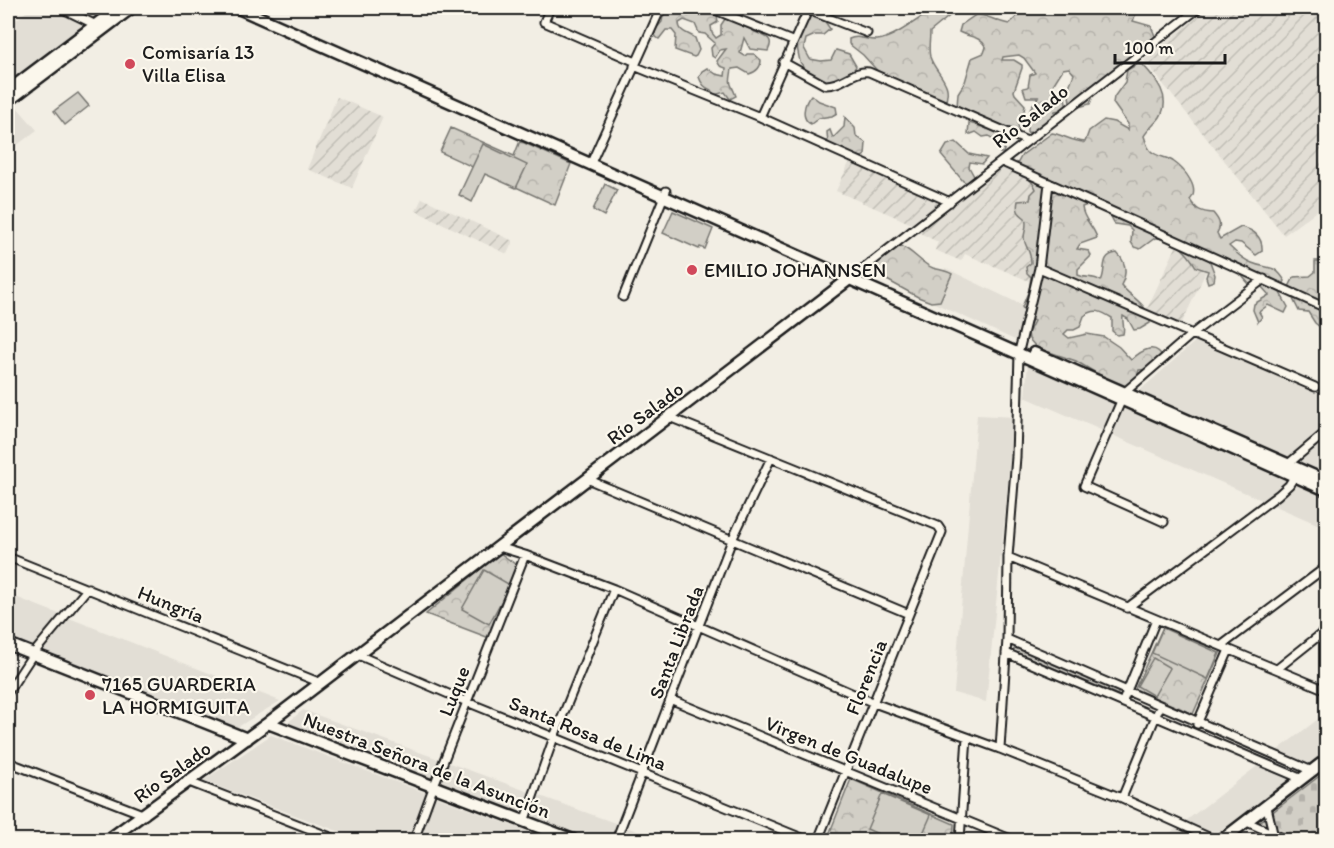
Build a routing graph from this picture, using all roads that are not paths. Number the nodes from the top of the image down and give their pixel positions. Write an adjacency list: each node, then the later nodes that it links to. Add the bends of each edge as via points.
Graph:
1 (61, 8): 11 (street)
2 (118, 8): 11 (main road)
3 (131, 8): 11 (main road)
4 (238, 8): 19 (main road)
5 (252, 8): 19 (main road)
6 (550, 8): 15 (street, via 544,22)
7 (661, 8): 15 (street)
8 (710, 8): 13 (street)
9 (1199, 8): 20 (street, Río Salado)
10 (808, 9): 12 (street); 13 (street)
11 (99, 27): 16 (main road); 17 (main road)
12 (867, 33)
13 (792, 41): 14 (street)
14 (783, 62): 18 (street); 20 (street, via 832,86 860,71 869,72)
15 (635, 64): 18 (street); 21 (street)
16 (8, 91)
17 (8, 100)
18 (759, 117): 25 (street)
19 (498, 120): 21 (main road)
20 (1027, 141): 22 (street, Río Salado)
21 (591, 162): 24 (main road)
22 (1002, 162): 23 (street); 25 (street, Río Salado)
23 (1049, 183): 26 (street); 28 (street)
24 (665, 194): 27 (main road); 29 (street)
25 (950, 202): 27 (street, Río Salado)
26 (1039, 268): 31 (street); 32 (street)
27 (851, 277): 32 (main road); 35 (main road, Río Salado)
28 (1264, 279): 30 (street); 31 (street)
29 (623, 297)
30 (1326, 308)
31 (1192, 334): 33 (street); 34 (street)
32 (1019, 351): 34 (main road); 48 (street)
33 (1315, 387)
34 (1123, 396): 38 (main road); 39 (main road); 43 (street, via 1084,486)
35 (669, 417): 37 (street); 40 (main road, Río Salado)
36 (1326, 432): 38 (street)
37 (771, 458): 44 (street, Santa Librada); 53 (street, Florencia, via 939,526 940,538)
38 (1287, 465): 39 (main road)
39 (1297, 473): 41 (main road); 42 (main road); 52 (street, via 1278,495)
40 (587, 479): 44 (street); 45 (main road, Río Salado)
41 (1326, 481)
42 (1326, 490)
43 (1164, 522)
44 (732, 540): 53 (street); 55 (street, Santa Librada)
45 (499, 547): 46 (street); 63 (main road, Río Salado)
46 (525, 555): 51 (street); 71 (street, Luque)
47 (8, 557): 50 (street, Hungría)
48 (1008, 557): 52 (street); 57 (street)
49 (1326, 567): 59 (street)
50 (88, 588): 62 (street); 65 (street, Hungría)
51 (614, 589): 55 (street); 78 (street)
52 (1127, 608): 54 (street)
53 (909, 614): 72 (street, Florencia)
54 (1156, 620): 59 (street); 67 (street)
55 (699, 626): 69 (street, Santa Librada); 72 (street)
56 (1326, 630): 64 (street)
57 (1007, 639): 61 (street); 67 (street)
58 (8, 644): 62 (main road)
59 (1221, 646): 60 (street)
60 (1229, 650): 64 (street); 75 (street)
61 (1006, 653): 70 (street); 81 (street)
62 (33, 654): 68 (street); 80 (main road)
63 (358, 655): 65 (main road, Río Salado); 71 (street, Santa Rosa de Lima)
64 (1277, 669): 66 (street)
65 (321, 683): 76 (main road, Río Salado)
66 (1326, 690)
67 (1127, 691): 70 (street); 73 (street)
68 (8, 692)
69 (672, 700): 85 (street, Virgen de Guadalupe); 86 (street, Santa Librada)
70 (1123, 701): 74 (street)
71 (467, 702): 78 (street, Santa Rosa de Lima); 89 (street, Luque)
72 (874, 703): 79 (street); 85 (street, Florencia)
73 (1160, 705): 74 (street); 75 (street)
74 (1156, 715): 77 (street); 90 (street)
75 (1198, 722): 77 (street); 84 (street)
76 (268, 723): 80 (main road, Río Salado); 89 (main road, Nuestra Señora de la Asunción)
77 (1194, 731): 87 (street)
78 (554, 737): 86 (street, Santa Rosa de Lima); 94 (street)
79 (967, 737): 81 (street); 93 (street)
80 (247, 739): 88 (main road, Río Salado)
81 (1000, 749): 90 (street)
82 (1326, 760): 84 (main road)
83 (8, 762): 92 (street)
84 (1312, 771): 87 (main road)
85 (846, 772): 93 (street, Virgen de Guadalupe); 104 (street, Florencia)
86 (642, 773): 102 (street, Santa Librada); 103 (street, Santa Rosa de Lima)
87 (1302, 779): 91 (main road)
88 (189, 782): 92 (main road, Río Salado); 99 (street)
89 (433, 788): 94 (main road, Nuestra Señora de la Asunción); 100 (street, Luque)
90 (1122, 798): 108 (street)
91 (1267, 807): 95 (main road); 97 (street)
92 (145, 815): 98 (main road, Río Salado)
93 (961, 819): 96 (street, Virgen de Guadalupe); 105 (street)
94 (524, 822): 101 (main road, Nuestra Señora de la Asunción)
95 (1247, 822): 97 (street); 109 (main road)
96 (992, 831): 106 (street); 107 (street, Virgen de Guadalupe)
97 (1272, 837): 110 (street)
98 (108, 840)
99 (338, 840)
100 (414, 840)
101 (573, 840)
102 (616, 840)
103 (807, 840)
104 (818, 840)
105 (960, 840)
106 (990, 840)
107 (1013, 840)
108 (1215, 840)
109 (1222, 840)
110 (1287, 840)

